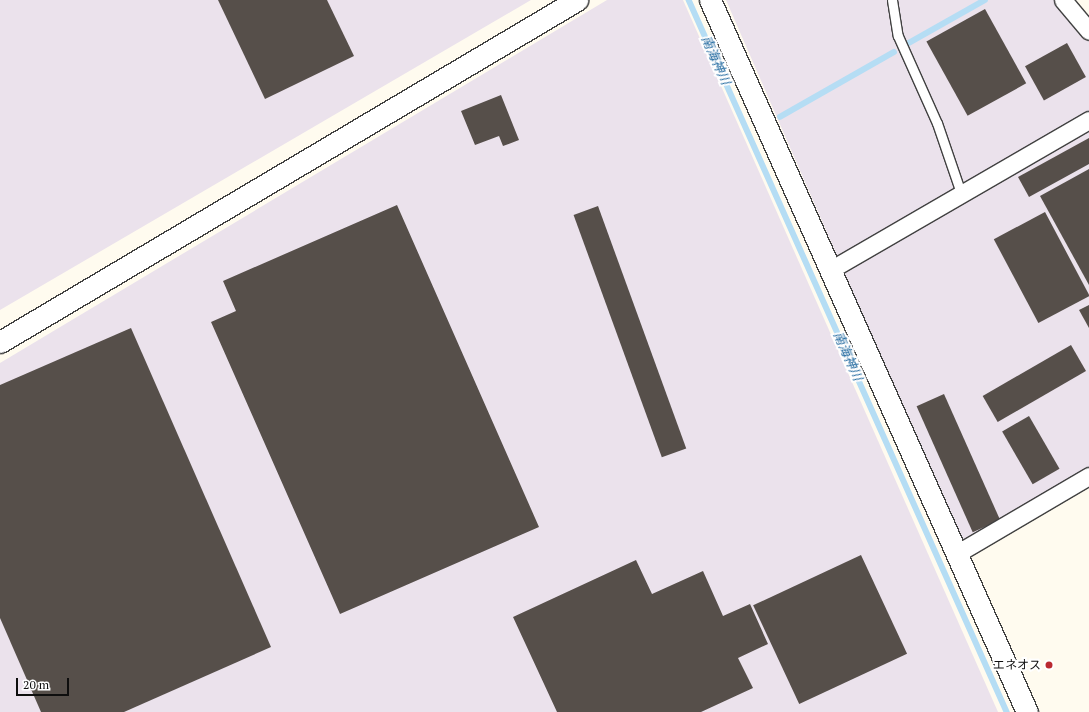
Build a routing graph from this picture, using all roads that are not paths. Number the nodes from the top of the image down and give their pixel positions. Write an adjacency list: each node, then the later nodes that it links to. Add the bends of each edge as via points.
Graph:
1 (577, 0): 9 (street)
2 (710, 0): 8 (street)
3 (892, 0): 7 (lane, via 898,36 938,123)
4 (1063, 0): 5 (street)
5 (1089, 31)
6 (1089, 120): 7 (street)
7 (962, 196): 8 (street)
8 (830, 270): 11 (street)
9 (0, 342)
10 (1089, 476): 11 (street)
11 (956, 554): 12 (street)
12 (1027, 712)

